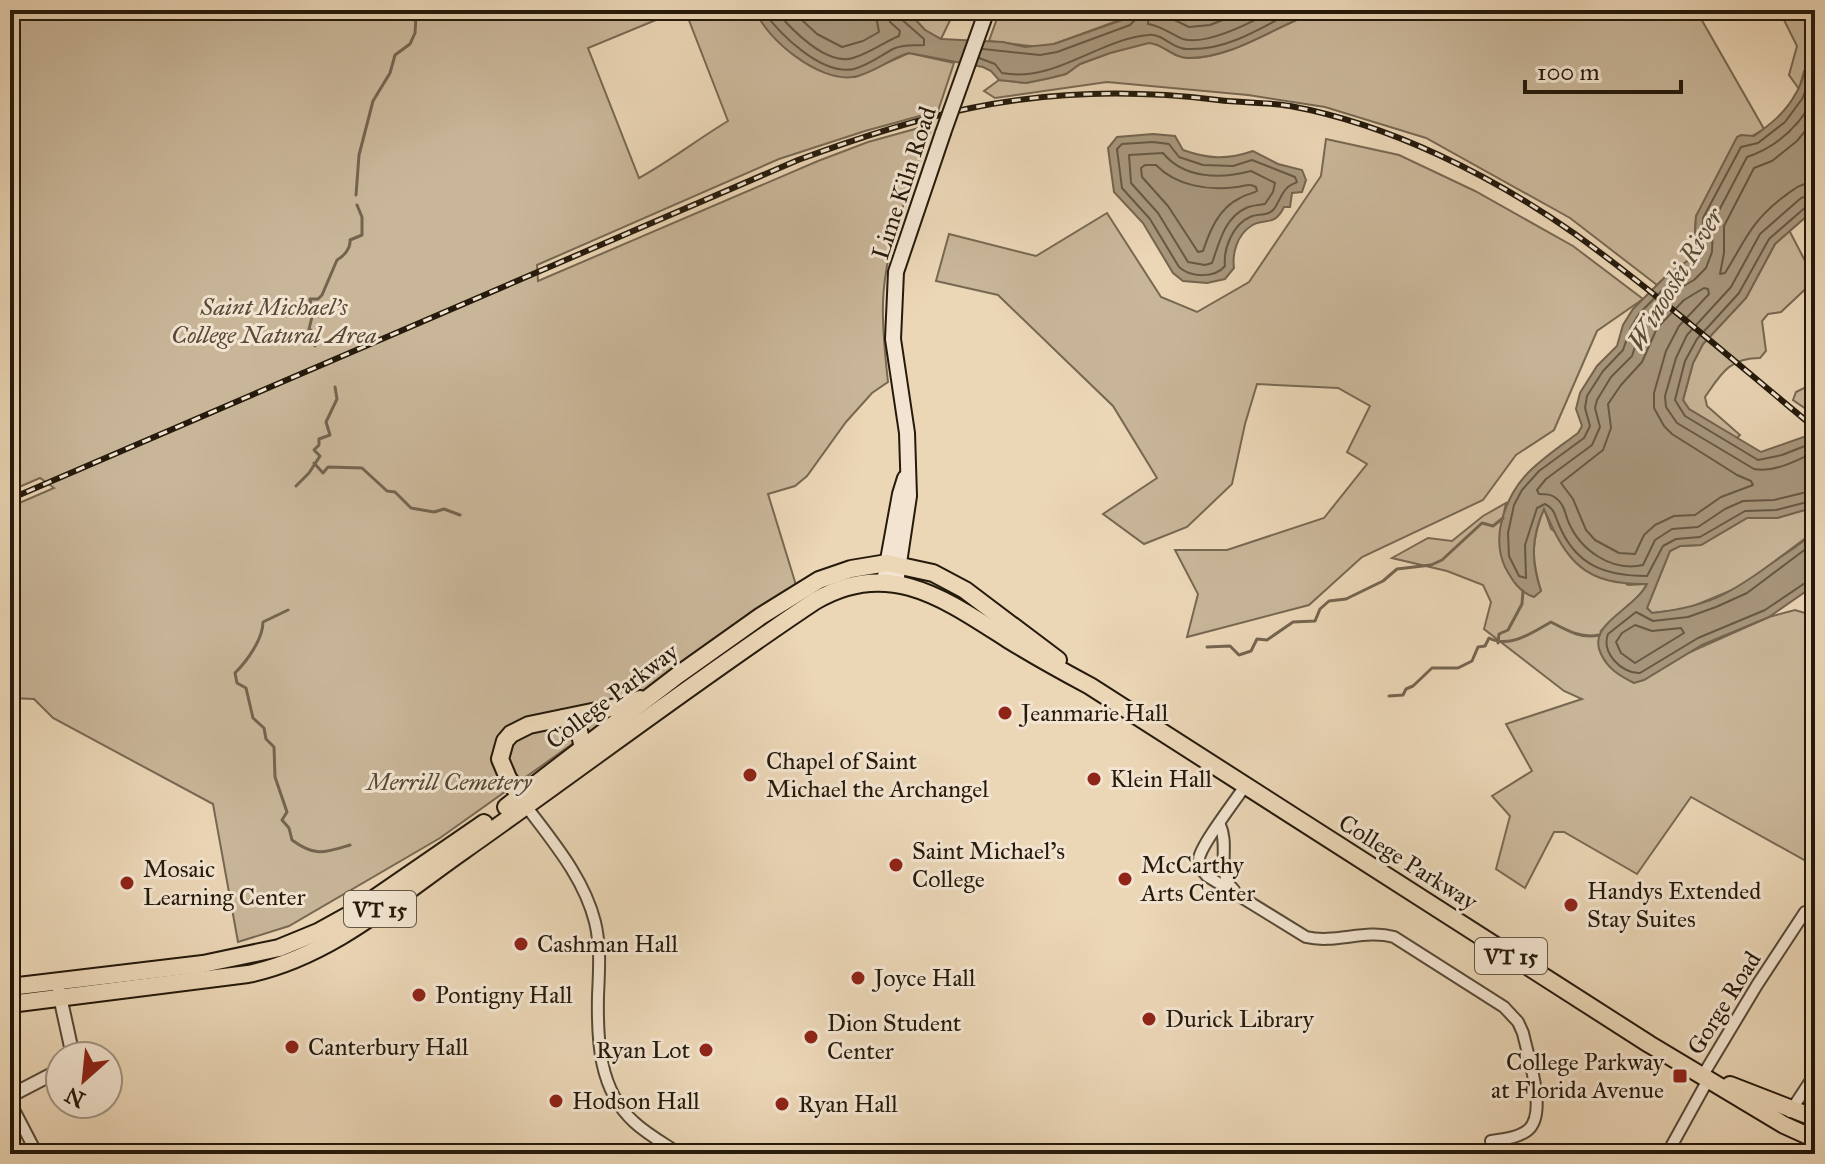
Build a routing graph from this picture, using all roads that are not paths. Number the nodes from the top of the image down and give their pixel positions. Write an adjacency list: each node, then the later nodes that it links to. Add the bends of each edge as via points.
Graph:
1 (987, 10): 2 (main road, Lime Kiln Road, bridge, via 896,272 893,339 907,433 909,496)
2 (893, 564): 3 (main road, Lime Kiln Road); 4 (main road, College Parkway / VT 15, via 933,573 965,590); 5 (main road, College Parkway / VT 15, via 819,580)
3 (890, 583): 4 (main road, College Parkway / VT 15, via 941,598); 7 (main road, College Parkway / VT 15, via 826,594)
4 (1090, 686): 8 (main road, College Parkway / VT 15)
5 (656, 692): 6 (main road); 7 (main road, College Parkway / VT 15)
6 (564, 718): 7 (main road, via 579,731); 9 (main road, via 520,728 505,741 500,759)
7 (585, 754): 9 (main road, College Parkway / VT 15)
8 (1245, 786): 10 (street); 19 (main road, College Parkway / VT 15)
9 (523, 802): 13 (main road, College Parkway / VT 15, via 356,911 298,941 241,958); 15 (main road, College Parkway / VT 15, via 344,934 295,960 248,974); 28 (street, via 578,880 591,910 599,950 599,1047 611,1089 635,1123)
10 (1220, 825): 11 (street, via 1225,877); 11 (street, via 1204,846 1199,865 1207,876)
11 (1242, 897): 29 (street, via 1306,937 1394,937 1513,1016 1523,1033 1538,1111 1525,1132 1491,1141)
12 (1805, 912): 19 (street, Gorge Road, via 1743,1007)
13 (57, 981): 14 (main road, College Parkway / VT 15); 15 (street)
14 (10, 987)
15 (61, 998): 16 (main road, College Parkway / VT 15); 17 (street)
16 (10, 1004)
17 (70, 1040)
18 (1815, 1074): 23 (street)
19 (1706, 1077): 23 (main road, VT 15); 25 (main road, VT 15); 30 (street, Gorge Road)
20 (44, 1078): 21 (street)
21 (10, 1096)
22 (10, 1102): 27 (street)
23 (1792, 1108): 24 (main road, VT 15); 25 (street)
24 (1815, 1118)
25 (1784, 1125): 26 (main road, VT 15)
26 (1815, 1139)
27 (37, 1154)
28 (680, 1154)
29 (1493, 1154)
30 (1667, 1154)

